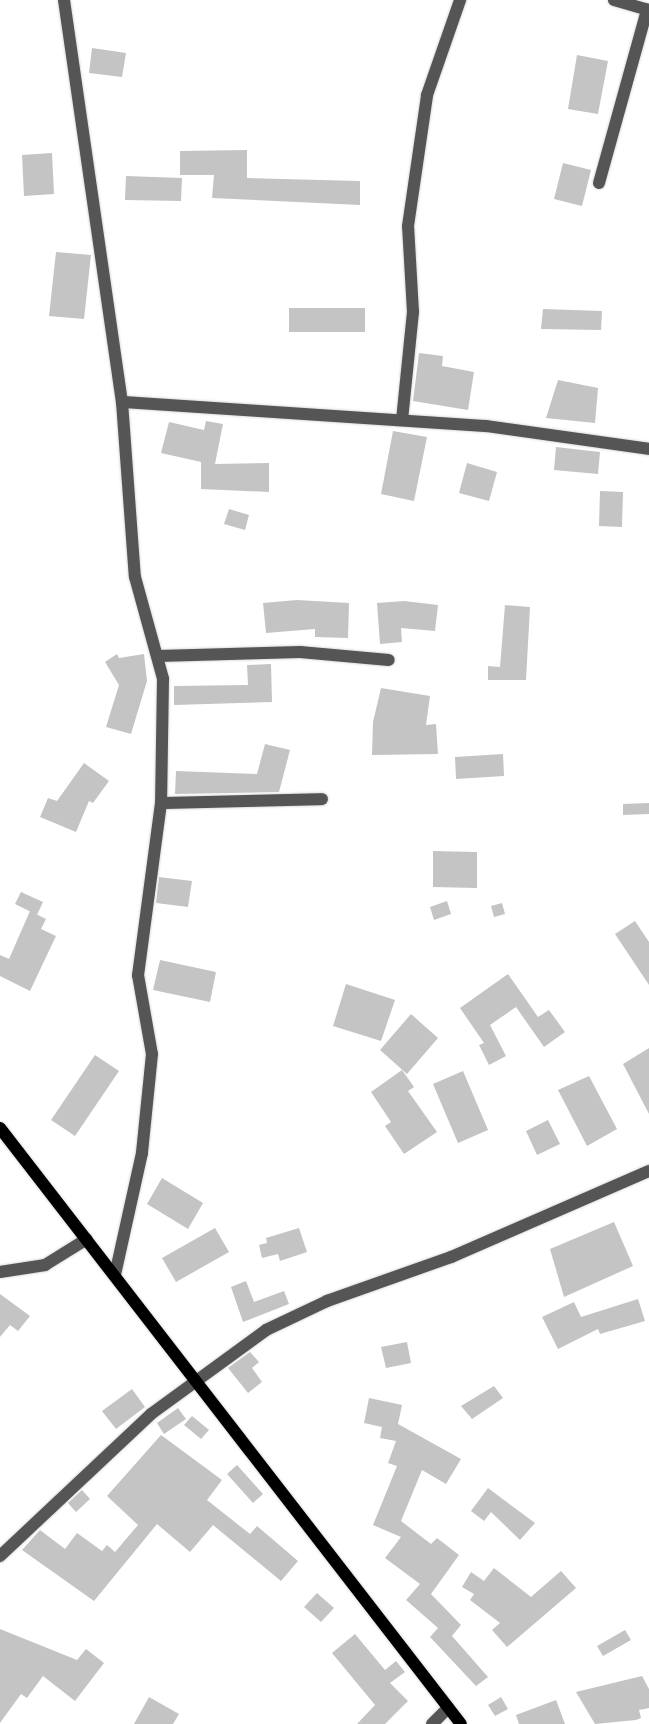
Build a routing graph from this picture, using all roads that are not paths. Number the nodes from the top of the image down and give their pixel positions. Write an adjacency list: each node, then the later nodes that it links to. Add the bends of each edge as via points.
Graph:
1 (64, 0): 6 (street)
2 (460, 0): 7 (street, via 427,95 408,226 413,312)
3 (614, 0): 4 (street)
4 (648, 10): 5 (street)
5 (599, 183)
6 (122, 402): 7 (street); 9 (street, via 135,577)
7 (402, 420): 8 (street, via 486,426)
8 (649, 449)
9 (158, 656): 10 (street, via 300,652); 12 (street, via 164,679)
10 (389, 660)
11 (322, 799): 12 (street)
12 (161, 803): 17 (street, via 138,975 152,1054 142,1153)
13 (0, 1128): 15 (main road)
14 (649, 1171): 18 (street, via 452,1258 326,1301 266,1330)
15 (87, 1239): 16 (street, via 45,1265); 17 (main road)
16 (0, 1272)
17 (115, 1275): 18 (main road)
18 (195, 1379): 19 (street, via 84,1475); 20 (main road)
19 (0, 1556)
20 (448, 1708): 21 (street); 22 (main road)
21 (432, 1724)
22 (461, 1724)

